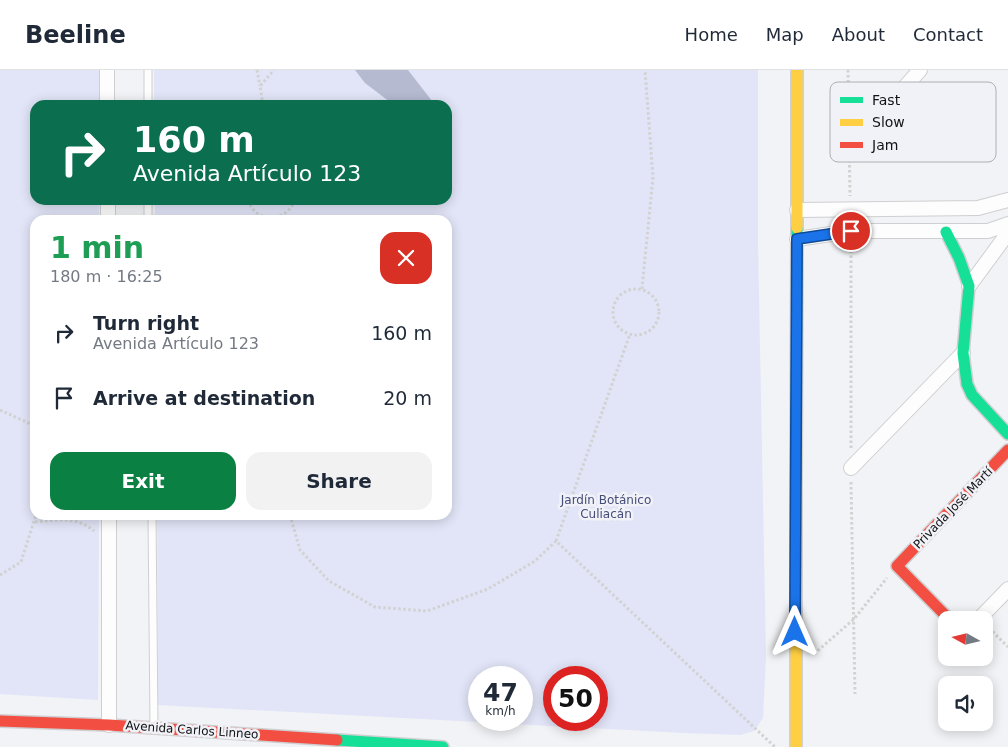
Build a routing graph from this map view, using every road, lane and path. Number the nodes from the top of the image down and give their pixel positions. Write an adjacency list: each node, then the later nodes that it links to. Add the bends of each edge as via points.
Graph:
1 (107, 70): 10 (street)
2 (148, 70): 11 (lane)
3 (257, 70): 9 (path)
4 (274, 70): 9 (path)
5 (645, 70): 27 (path, via 653,176)
6 (797, 70): 17 (street)
7 (920, 70): 8 (street)
8 (909, 82)
9 (260, 86): 12 (path)
10 (107, 100)
11 (148, 100)
12 (262, 100)
13 (850, 162): 18 (path)
14 (1008, 200): 18 (street, via 978,208)
15 (251, 205): 19 (path)
16 (292, 205): 20 (path)
17 (797, 210): 18 (street); 25 (street)
18 (850, 210)
19 (263, 215)
20 (283, 215)
21 (1008, 224): 23 (street, via 988,231)
22 (851, 231): 23 (street); 25 (street); 34 (path)
23 (946, 232): 26 (street)
24 (1008, 233): 26 (street)
25 (797, 239): 51 (street)
26 (968, 286): 29 (street)
27 (642, 289): 28 (path, via 628,290 616,299 613,306 618,327); 28 (path, via 650,292 659,306 657,322 646,333)
28 (630, 334): 41 (path)
29 (963, 353): 32 (street, via 964,374 972,395); 34 (street)
30 (0, 410): 31 (path)
31 (30, 424)
32 (1008, 434)
33 (1008, 450): 43 (street, Privada José Martí)
34 (850, 468): 48 (path)
35 (56, 520): 40 (path)
36 (70, 520): 42 (path, via 89,526)
37 (108, 520): 42 (street)
38 (152, 520): 55 (lane)
39 (291, 520): 41 (path, via 300,550 329,581 375,607 427,611 488,589 535,561)
40 (35, 522): 44 (path, via 21,562)
41 (556, 541): 59 (path)
42 (109, 543): 54 (street)
43 (897, 566): 46 (street); 48 (path)
44 (0, 575)
45 (1008, 589): 47 (street)
46 (941, 611)
47 (987, 611)
48 (854, 619): 51 (path); 52 (path)
49 (993, 633): 50 (path)
50 (1008, 647)
51 (795, 671): 60 (street)
52 (855, 694)
53 (0, 721): 54 (street, Avenida Carlos Linneo)
54 (109, 725): 55 (street, Avenida Carlos Linneo)
55 (154, 728): 56 (street, Avenida Carlos Linneo)
56 (320, 743): 57 (street, Avenida Carlos Linneo)
57 (360, 745): 58 (street, Avenida Carlos Linneo)
58 (443, 747)
59 (775, 747)
60 (796, 747)

